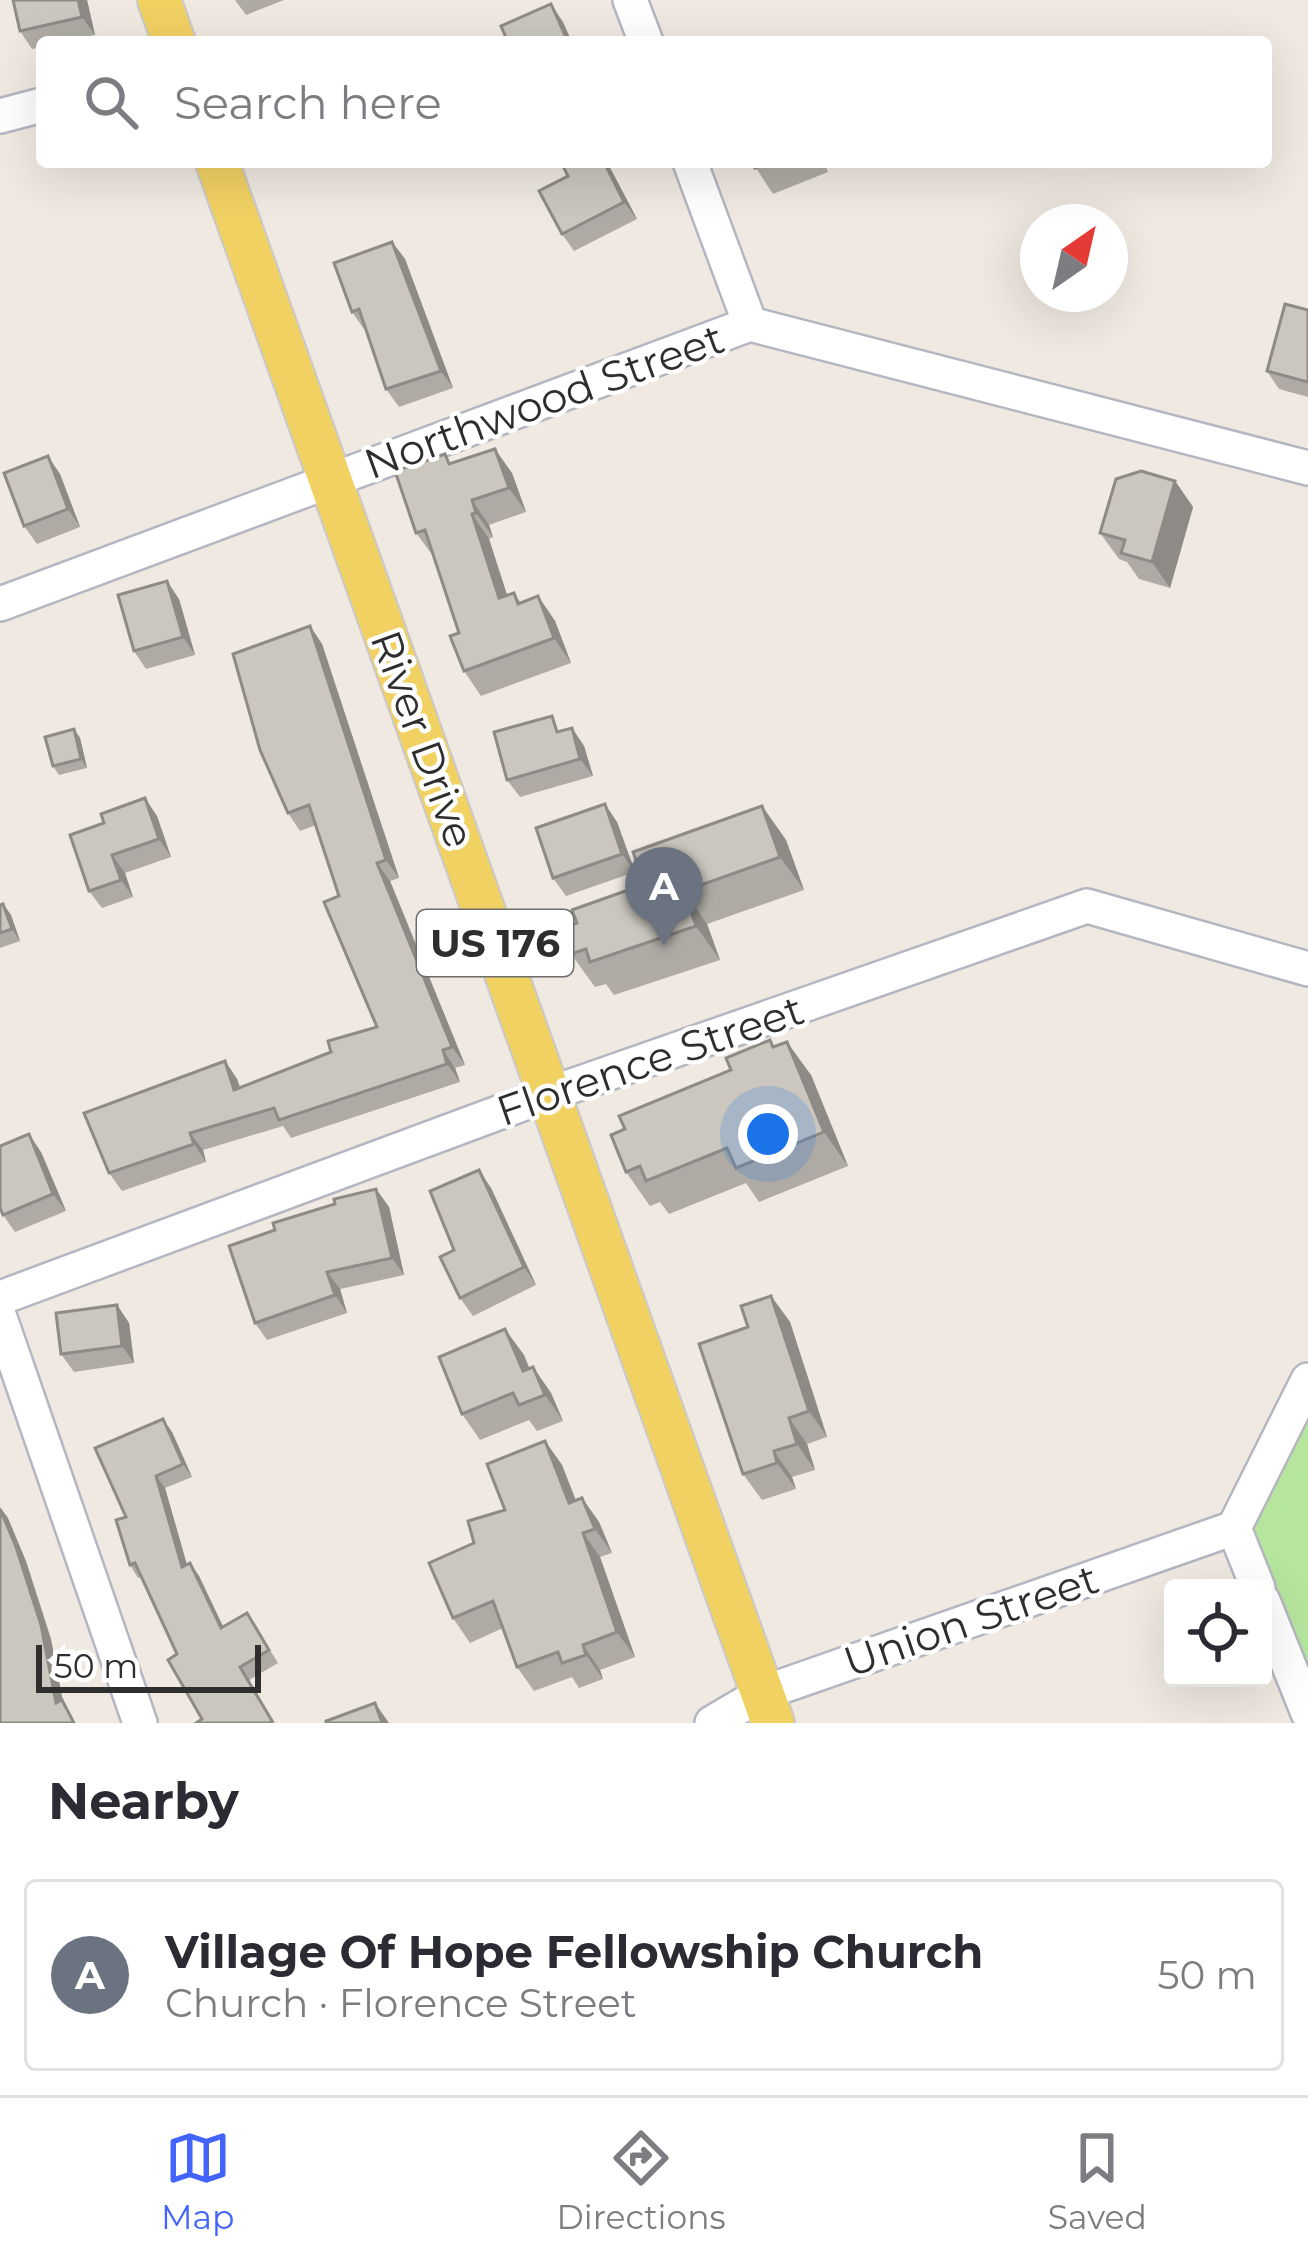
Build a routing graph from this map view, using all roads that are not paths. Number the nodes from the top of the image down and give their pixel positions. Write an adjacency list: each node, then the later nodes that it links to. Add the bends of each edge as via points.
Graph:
1 (159, 0): 3 (main road)
2 (630, 0): 4 (street)
3 (172, 36)
4 (644, 36)
5 (36, 107): 6 (street)
6 (0, 116)
7 (219, 168): 11 (main road, River Drive / US 176)
8 (692, 168): 9 (street)
9 (750, 324): 10 (street, Northwood Street); 11 (street, Northwood Street)
10 (1308, 468)
11 (330, 480): 12 (street, Northwood Street); 14 (main road, River Drive / US 176)
12 (0, 604)
13 (1308, 969): 14 (street, Florence Street, via 1087,906)
14 (549, 1094): 15 (street, Florence Street); 21 (main road, River Drive / US 176)
15 (0, 1298)
16 (0, 1318): 23 (street)
17 (1308, 1380): 18 (street)
18 (1234, 1528): 19 (street); 21 (street, Union Street)
19 (1254, 1579)
20 (1272, 1623): 22 (street)
21 (768, 1708): 24 (street, Union Street)
22 (1308, 1713)
23 (140, 1723)
24 (712, 1723)

